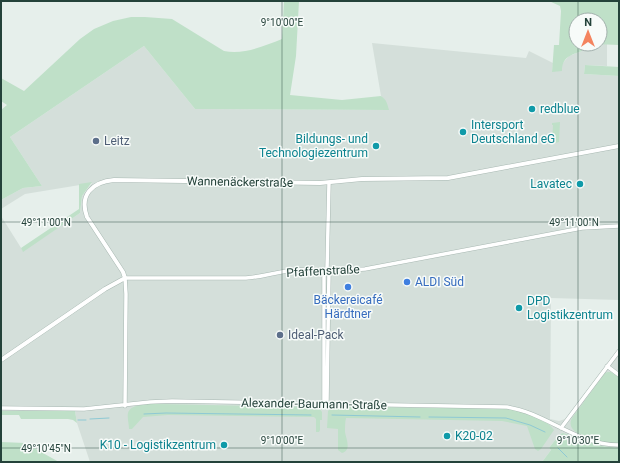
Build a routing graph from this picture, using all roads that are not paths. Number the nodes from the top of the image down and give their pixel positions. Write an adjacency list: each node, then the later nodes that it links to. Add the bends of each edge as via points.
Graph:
1 (619, 146): 2 (street, Wannenäckerstraße, via 448,178 362,179)
2 (329, 183): 4 (street); 5 (street, Wannenäckerstraße, via 107,180 97,184 88,191 84,204 85,211)
3 (619, 226): 4 (street, Pfaffenstraße, via 582,228 365,269)
4 (327, 270): 5 (street, Pfaffenstraße, via 295,270 246,278); 10 (street, via 327,400)
5 (125, 278): 7 (street, Pfaffenstraße); 11 (street, Wannenäckerstraße)
6 (619, 351): 8 (street)
7 (1, 360)
8 (607, 366): 9 (street); 13 (street)
9 (619, 375)
10 (324, 404): 11 (street, Alexander-Baumann-Straße, via 172,401); 13 (street, Alexander-Baumann-Straße, via 507,407 532,413)
11 (125, 406): 12 (street, Alexander-Baumann-Straße, via 70,410)
12 (1, 408)
13 (561, 428): 14 (street, Alexander-Baumann-Straße, via 595,442)
14 (619, 446)

